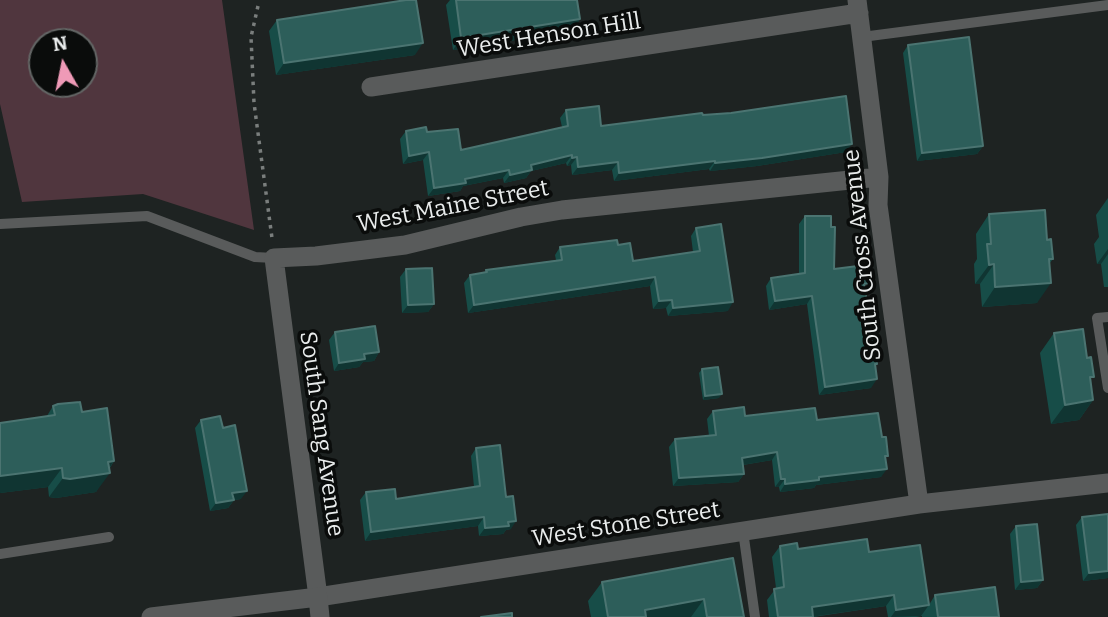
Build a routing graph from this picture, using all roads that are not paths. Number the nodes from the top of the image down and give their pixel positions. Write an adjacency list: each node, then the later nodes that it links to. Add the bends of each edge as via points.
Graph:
1 (1108, 5): 3 (lane)
2 (858, 7): 3 (street, South Cross Avenue); 4 (street, West Henson Hill)
3 (862, 37): 5 (street, South Cross Avenue)
4 (371, 87)
5 (879, 177): 7 (street, West Maine Street, via 562,210 405,245); 11 (street, South Cross Avenue, via 878,205)
6 (0, 224): 7 (lane, West Maine Street, via 147,216 255,257)
7 (274, 258): 15 (street, South Sang Avenue)
8 (1108, 317): 9 (lane, via 1097,318)
9 (1108, 388)
10 (1108, 483): 11 (street, West Stone Street)
11 (919, 504): 12 (street, West Stone Street)
12 (743, 531): 15 (street, West Stone Street); 18 (lane)
13 (109, 537): 14 (lane)
14 (0, 554)
15 (318, 597): 16 (street, West Stone Street); 17 (street, South Sang Avenue)
16 (151, 617)
17 (320, 617)
18 (755, 617)

